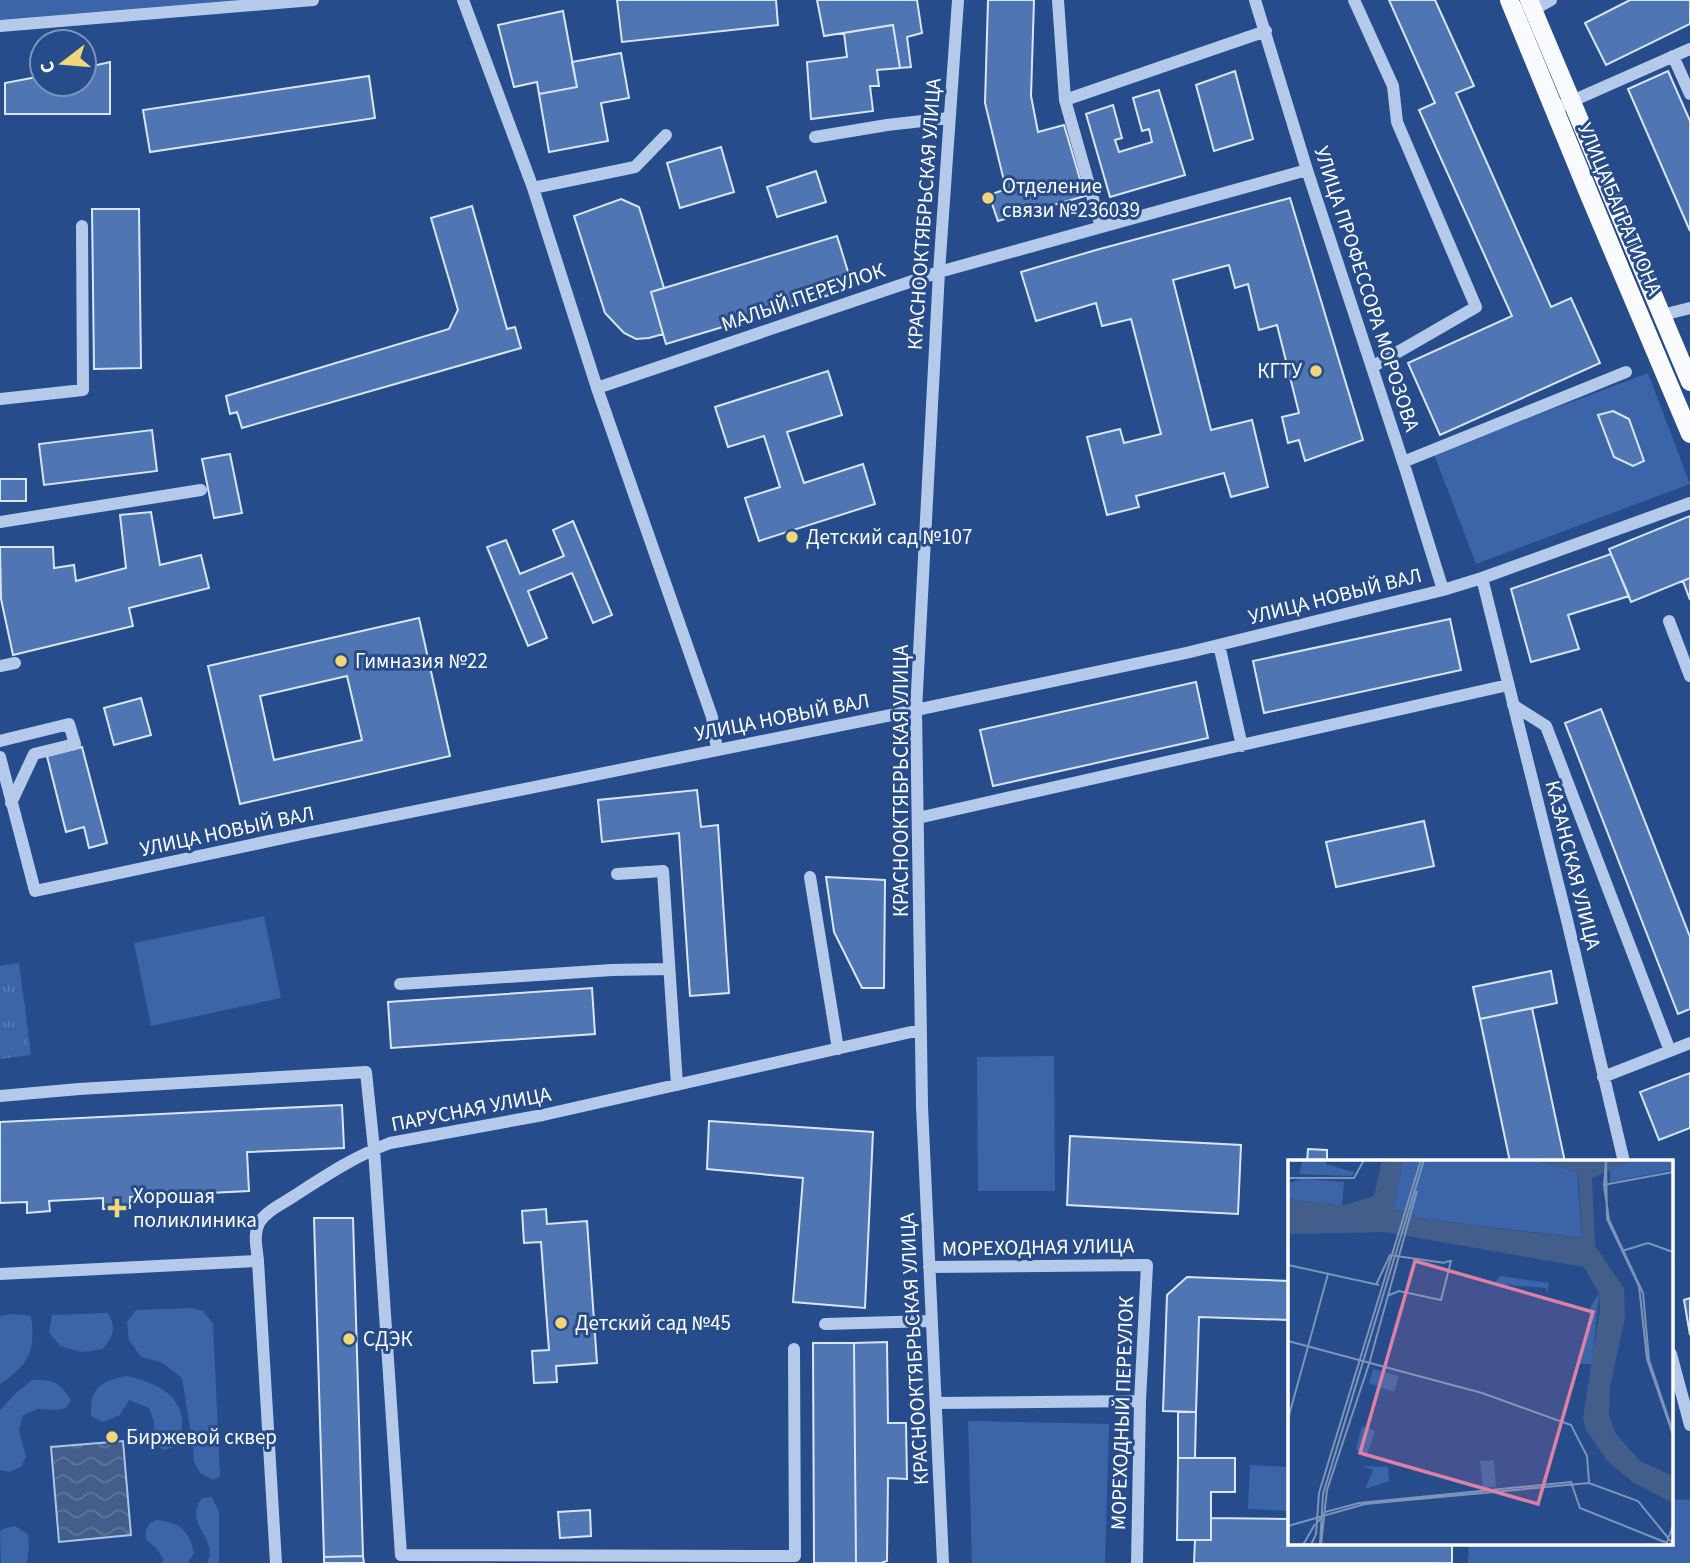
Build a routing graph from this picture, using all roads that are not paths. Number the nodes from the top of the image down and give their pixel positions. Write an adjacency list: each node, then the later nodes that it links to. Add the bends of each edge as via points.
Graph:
1 (313, 0): 10 (street)
2 (463, 0): 22 (street)
3 (958, 0): 18 (street, КРАСНООКТЯБРЬСКАЯ УЛИЦА)
4 (1058, 0): 15 (street)
5 (1255, 0): 11 (street, УЛИЦА ПРОФЕССОРА МОРОЗОВА)
6 (1354, 0): 28 (street, via 1392,86 1397,122 1476,307)
7 (1509, 0): 17 (main road, УЛИЦА БАГРАТИОНА)
8 (1551, 0): 9 (street)
9 (1531, 5): 16 (main road, УЛИЦА БАГРАТИОНА)
10 (0, 26)
11 (1266, 31): 15 (street); 21 (street, УЛИЦА ПРОФЕССОРА МОРОЗОВА)
12 (1690, 49): 13 (street)
13 (1673, 56): 14 (street); 16 (street)
14 (1690, 94)
15 (1065, 100): 24 (street)
16 (1572, 101): 17 (street); 27 (main road, УЛИЦА БАГРАТИОНА)
17 (1554, 110): 33 (main road, УЛИЦА БАГРАТИОНА)
18 (949, 118): 20 (street); 25 (street, КРАСНООКТЯБРЬСКАЯ УЛИЦА)
19 (666, 135): 22 (street, via 635,167)
20 (815, 137)
21 (1307, 170): 24 (street, МАЛЫЙ ПЕРЕУЛОК); 28 (street, УЛИЦА ПРОФЕССОРА МОРОЗОВА)
22 (533, 188): 31 (street)
23 (82, 226): 32 (street, via 83,390)
24 (1101, 227): 25 (street, МАЛЫЙ ПЕРЕУЛОК)
25 (939, 272): 31 (street, МАЛЫЙ ПЕРЕУЛОК); 47 (street, КРАСНООКТЯБРЬСКАЯ УЛИЦА)
26 (1690, 308): 27 (street)
27 (1662, 315): 30 (main road, УЛИЦА БАГРАТИОНА)
28 (1372, 367): 34 (street, УЛИЦА ПРОФЕССОРА МОРОЗОВА)
29 (1626, 372): 34 (street)
30 (1690, 382)
31 (597, 388): 50 (street, via 712,717)
32 (0, 399)
33 (1690, 434)
34 (1403, 463): 39 (street, УЛИЦА ПРОФЕССОРА МОРОЗОВА)
35 (201, 490): 37 (street)
36 (1690, 503): 38 (street, УЛИЦА НОВЫЙ ВАЛ)
37 (0, 522)
38 (1482, 578): 39 (street, УЛИЦА НОВЫЙ ВАЛ); 45 (street, КАЗАНСКАЯ УЛИЦА)
39 (1443, 590): 41 (street, УЛИЦА НОВЫЙ ВАЛ)
40 (1669, 621): 44 (street)
41 (1219, 645): 47 (street, УЛИЦА НОВЫЙ ВАЛ); 49 (street)
42 (15, 663): 43 (street)
43 (0, 666)
44 (1690, 677)
45 (1508, 685): 46 (street, КАЗАНСКАЯ УЛИЦА); 49 (street)
46 (1513, 705): 61 (street, via 1546,726); 62 (street, КАЗАНСКАЯ УЛИЦА)
47 (916, 710): 50 (street, УЛИЦА НОВЫЙ ВАЛ); 53 (street, КРАСНООКТЯБРЬСКАЯ УЛИЦА)
48 (0, 741): 52 (street, via 69,724 75,744 34,754)
49 (1242, 746): 53 (street)
50 (717, 750): 52 (street, УЛИЦА НОВЫЙ ВАЛ, via 35,891)
51 (0, 757): 52 (street)
52 (11, 804)
53 (918, 818): 58 (street, КРАСНООКТЯБРЬСКАЯ УЛИЦА)
54 (617, 874): 56 (street, via 663,872)
55 (810, 877): 60 (street)
56 (669, 969): 57 (street); 63 (street)
57 (400, 984)
58 (920, 1030): 60 (street, ПАРУСНАЯ УЛИЦА); 69 (street, КРАСНООКТЯБРЬСКАЯ УЛИЦА)
59 (1690, 1043): 61 (street)
60 (838, 1049): 63 (street, ПАРУСНАЯ УЛИЦА)
61 (1670, 1051): 62 (street)
62 (1604, 1077): 66 (street, КАЗАНСКАЯ УЛИЦА)
63 (677, 1085): 65 (street, ПАРУСНАЯ УЛИЦА)
64 (0, 1096): 65 (street, via 366,1072)
65 (374, 1149): 67 (street, ПАРУСНАЯ УЛИЦА, via 269,1212 255,1236); 78 (street, via 401,1555)
66 (1623, 1160)
67 (258, 1261): 70 (street); 80 (street, ПАРУСНАЯ УЛИЦА)
68 (1147, 1265): 69 (street, МОРЕХОДНАЯ УЛИЦА); 75 (street, МОРЕХОДНЫЙ ПЕРЕУЛОК)
69 (929, 1267): 71 (street, КРАСНООКТЯБРЬСКАЯ УЛИЦА)
70 (0, 1274)
71 (931, 1321): 72 (street); 76 (street, КРАСНООКТЯБРЬСКАЯ УЛИЦА)
72 (825, 1324)
73 (794, 1349): 79 (street)
74 (1672, 1358): 77 (street)
75 (1140, 1402): 76 (street); 82 (street, МОРЕХОДНЫЙ ПЕРЕУЛОК)
76 (936, 1403): 81 (street, КРАСНООКТЯБРЬСКАЯ УЛИЦА)
77 (1690, 1426)
78 (603, 1559): 79 (street)
79 (798, 1560)
80 (276, 1563)
81 (943, 1563)
82 (1137, 1563)

